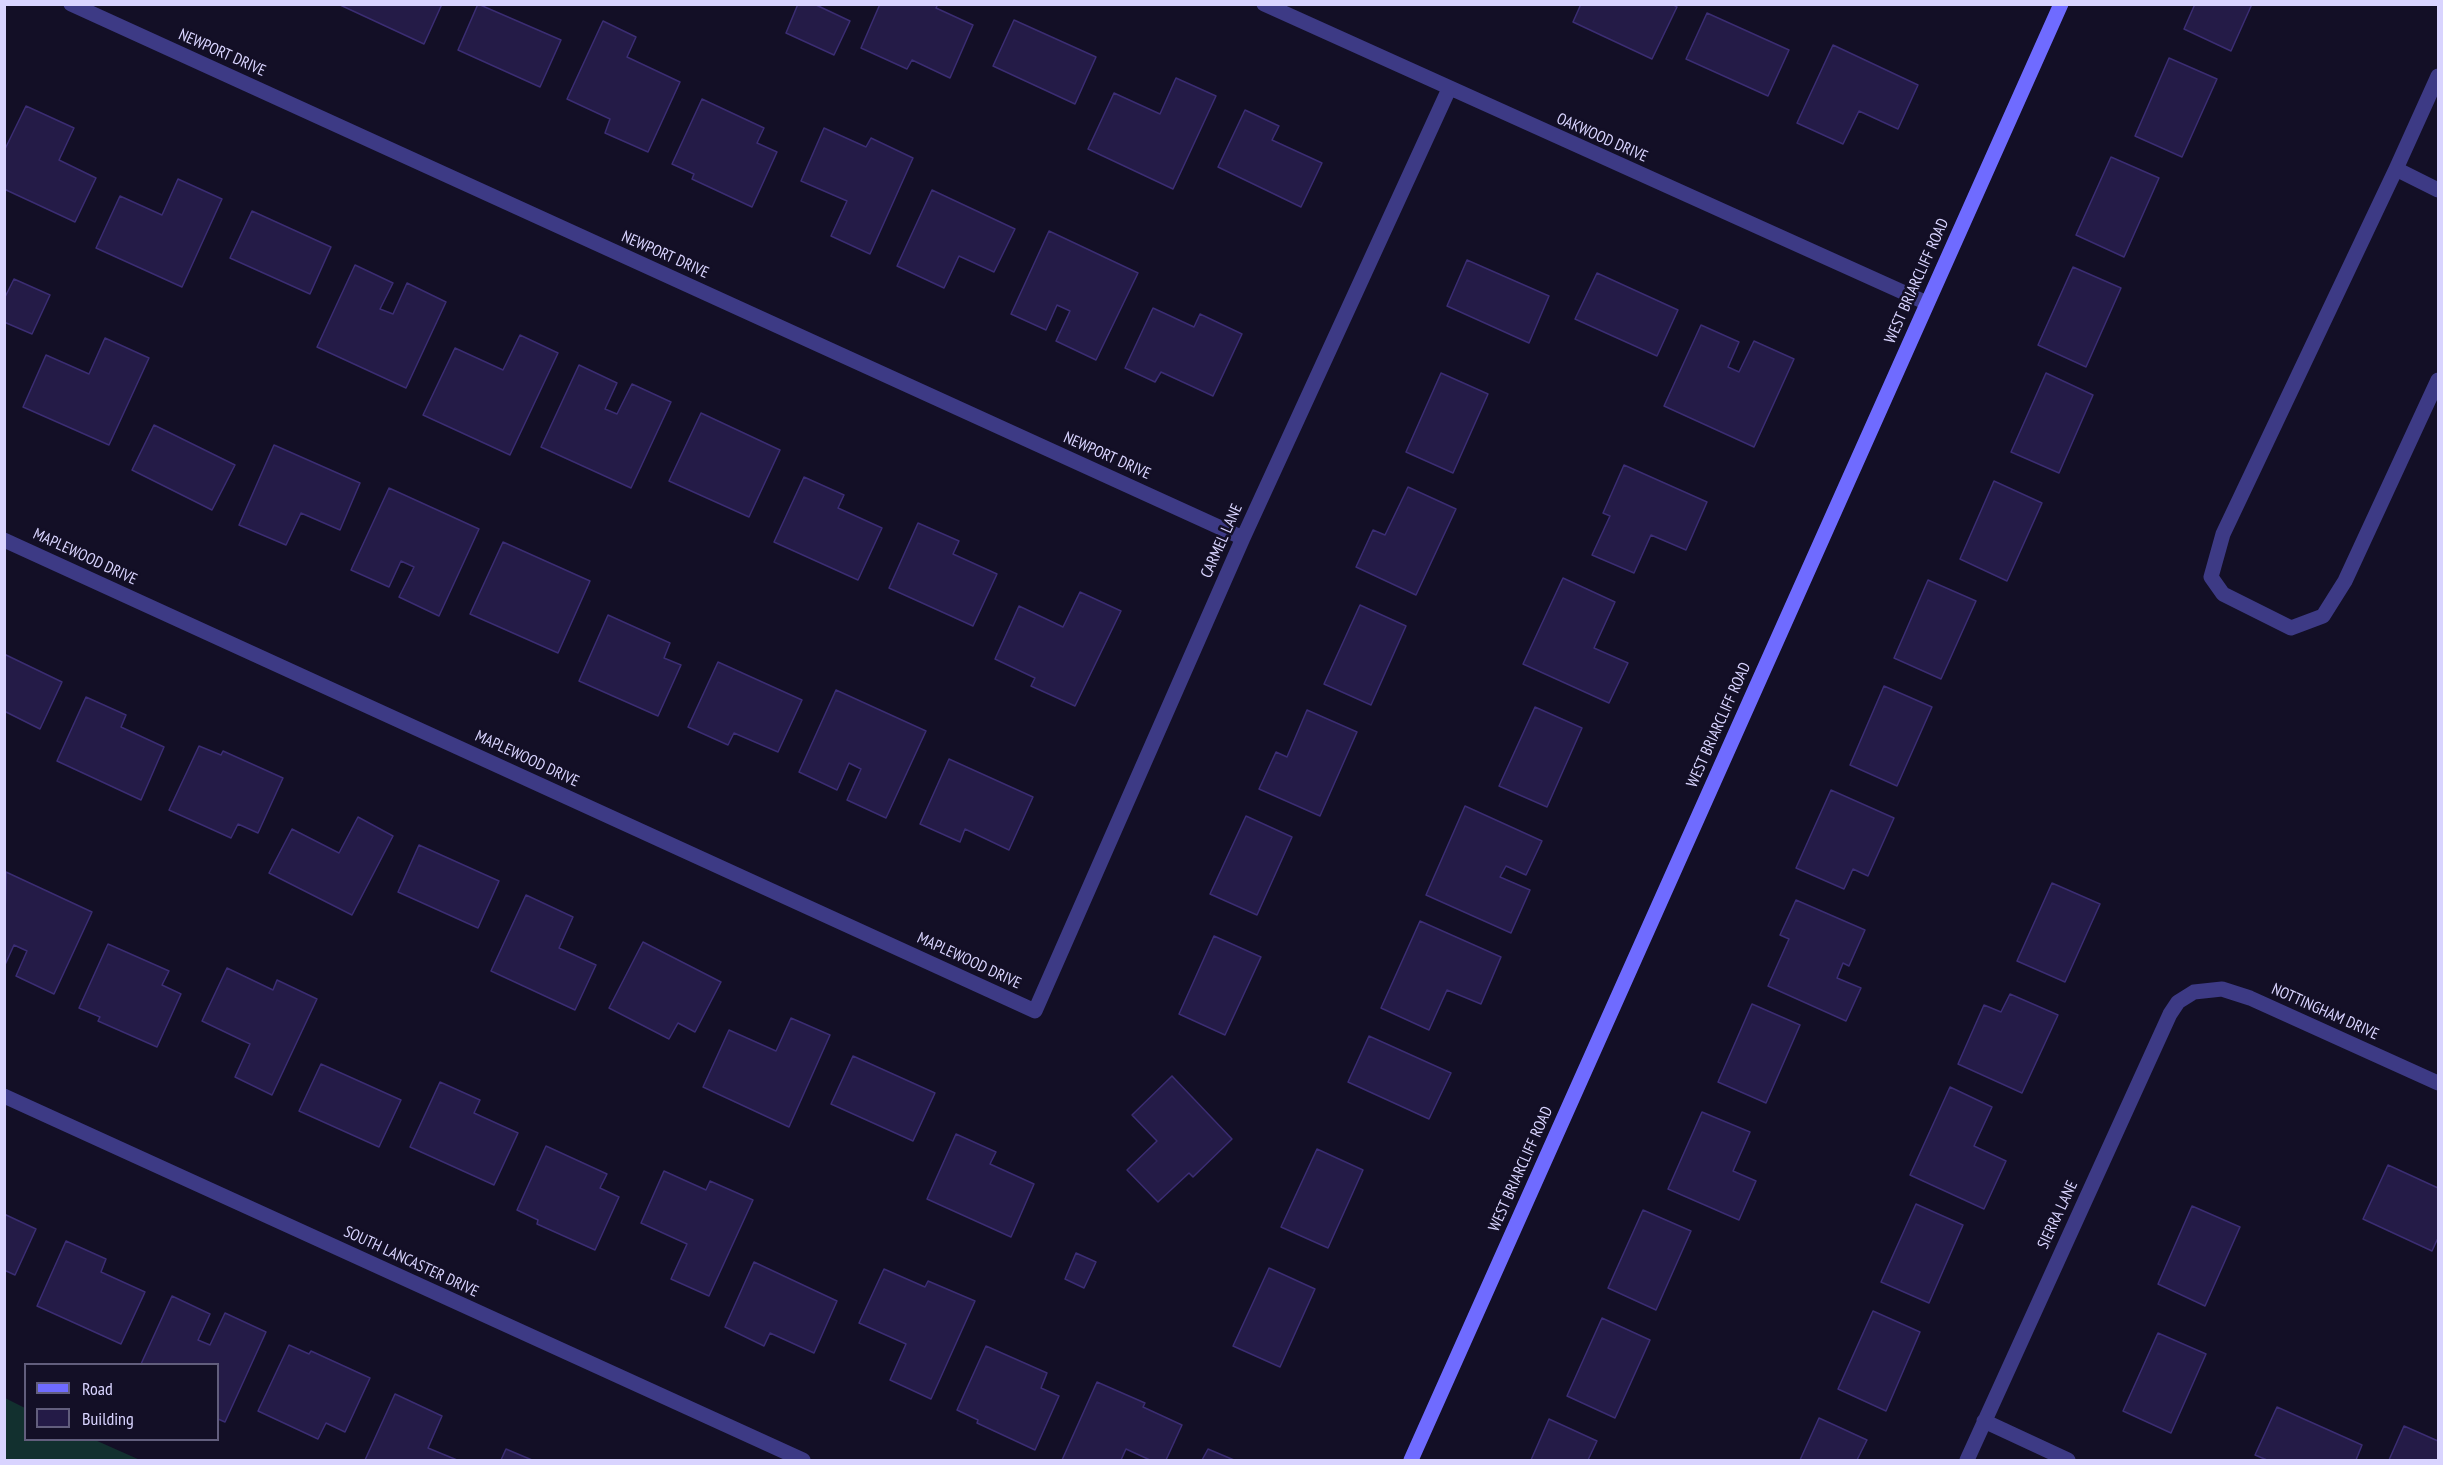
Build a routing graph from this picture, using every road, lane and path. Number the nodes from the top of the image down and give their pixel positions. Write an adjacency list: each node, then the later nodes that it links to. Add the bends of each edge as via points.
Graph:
1 (71, 4): 10 (street, NEWPORT DRIVE)
2 (1264, 4): 5 (street, OAKWOOD DRIVE)
3 (2061, 4): 8 (street, WEST BRIARCLIFF ROAD)
4 (2439, 75): 6 (street)
5 (1449, 89): 8 (street, OAKWOOD DRIVE); 10 (street, CARMEL LANE)
6 (2396, 169): 7 (street); 9 (street, via 2223,534 2211,577 2223,594 2291,628 2323,616 2345,581)
7 (2439, 190)
8 (1927, 303): 18 (street, WEST BRIARCLIFF ROAD)
9 (2439, 380)
10 (1243, 538): 13 (street, CARMEL LANE)
11 (4, 540): 13 (street, MAPLEWOOD DRIVE)
12 (2194, 992): 14 (street, NOTTINGHAM DRIVE, via 2222,989 2250,998); 16 (street, SIERRA LANE, via 2178,1002 2169,1014)
13 (1035, 1011)
14 (2439, 1083)
15 (4, 1096): 17 (street, SOUTH LANCASTER DRIVE)
16 (1984, 1421): 19 (street, SIERRA LANE); 20 (street)
17 (803, 1461)
18 (1411, 1461)
19 (1967, 1461)
20 (2068, 1461)

